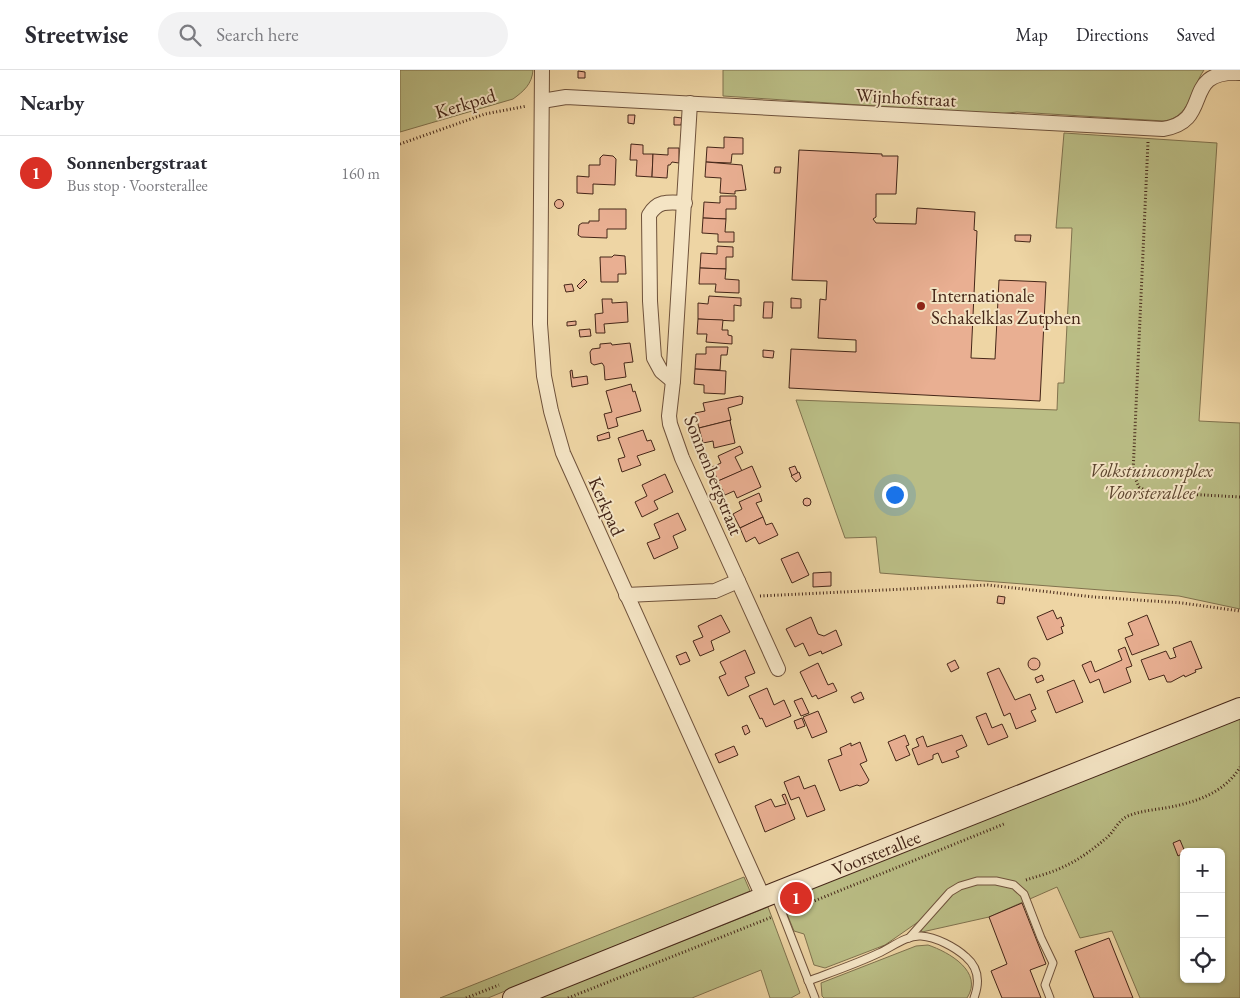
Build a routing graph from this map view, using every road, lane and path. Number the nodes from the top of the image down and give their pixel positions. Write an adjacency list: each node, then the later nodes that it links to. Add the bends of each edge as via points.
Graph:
1 (542, 70): 3 (street, Kerkpad)
2 (1240, 73): 5 (street, Wijnhofstraat, via 1225,72 1206,81 1194,109 1181,124 1173,128)
3 (542, 101): 4 (street, Wijnhofstraat, via 566,98); 6 (path, Kerkpad, via 485,114); 11 (street, Kerkpad, via 540,324 544,376 550,411 563,453)
4 (690, 103): 5 (street, Wijnhofstraat); 7 (street, Sonnenbergstraat)
5 (1148, 130): 9 (path, via 1133,473 1139,487 1148,492)
6 (400, 144)
7 (685, 203): 8 (street, Sonnenbergstraat); 8 (street, via 661,203 649,215 654,358 661,371)
8 (673, 381): 10 (street, Sonnenbergstraat, via 670,424 682,458)
9 (1240, 497)
10 (738, 581): 11 (street, via 715,591); 12 (street, Sonnenbergstraat)
11 (626, 595): 19 (street, Kerkpad)
12 (745, 597): 13 (path, via 988,585); 14 (street, Sonnenbergstraat)
13 (1240, 611)
14 (778, 669)
15 (1240, 708): 19 (main road, Voorsterallee)
16 (1240, 767): 18 (path, via 1221,788 1184,804 1131,815 1119,822 1105,840 1063,867)
17 (1013, 820): 20 (path)
18 (1014, 885): 21 (lane, via 977,881 960,886 950,892); 27 (lane, via 1024,894 1053,963 1045,984)
19 (768, 895): 20 (lane); 23 (main road, Voorsterallee)
20 (782, 913): 22 (lane); 24 (path)
21 (909, 938): 22 (lane, via 878,954); 26 (lane, via 921,936 932,939 967,957 977,971 979,986)
22 (808, 981): 25 (lane)
23 (513, 998)
24 (568, 998)
25 (814, 998)
26 (974, 998)
27 (1050, 998)

